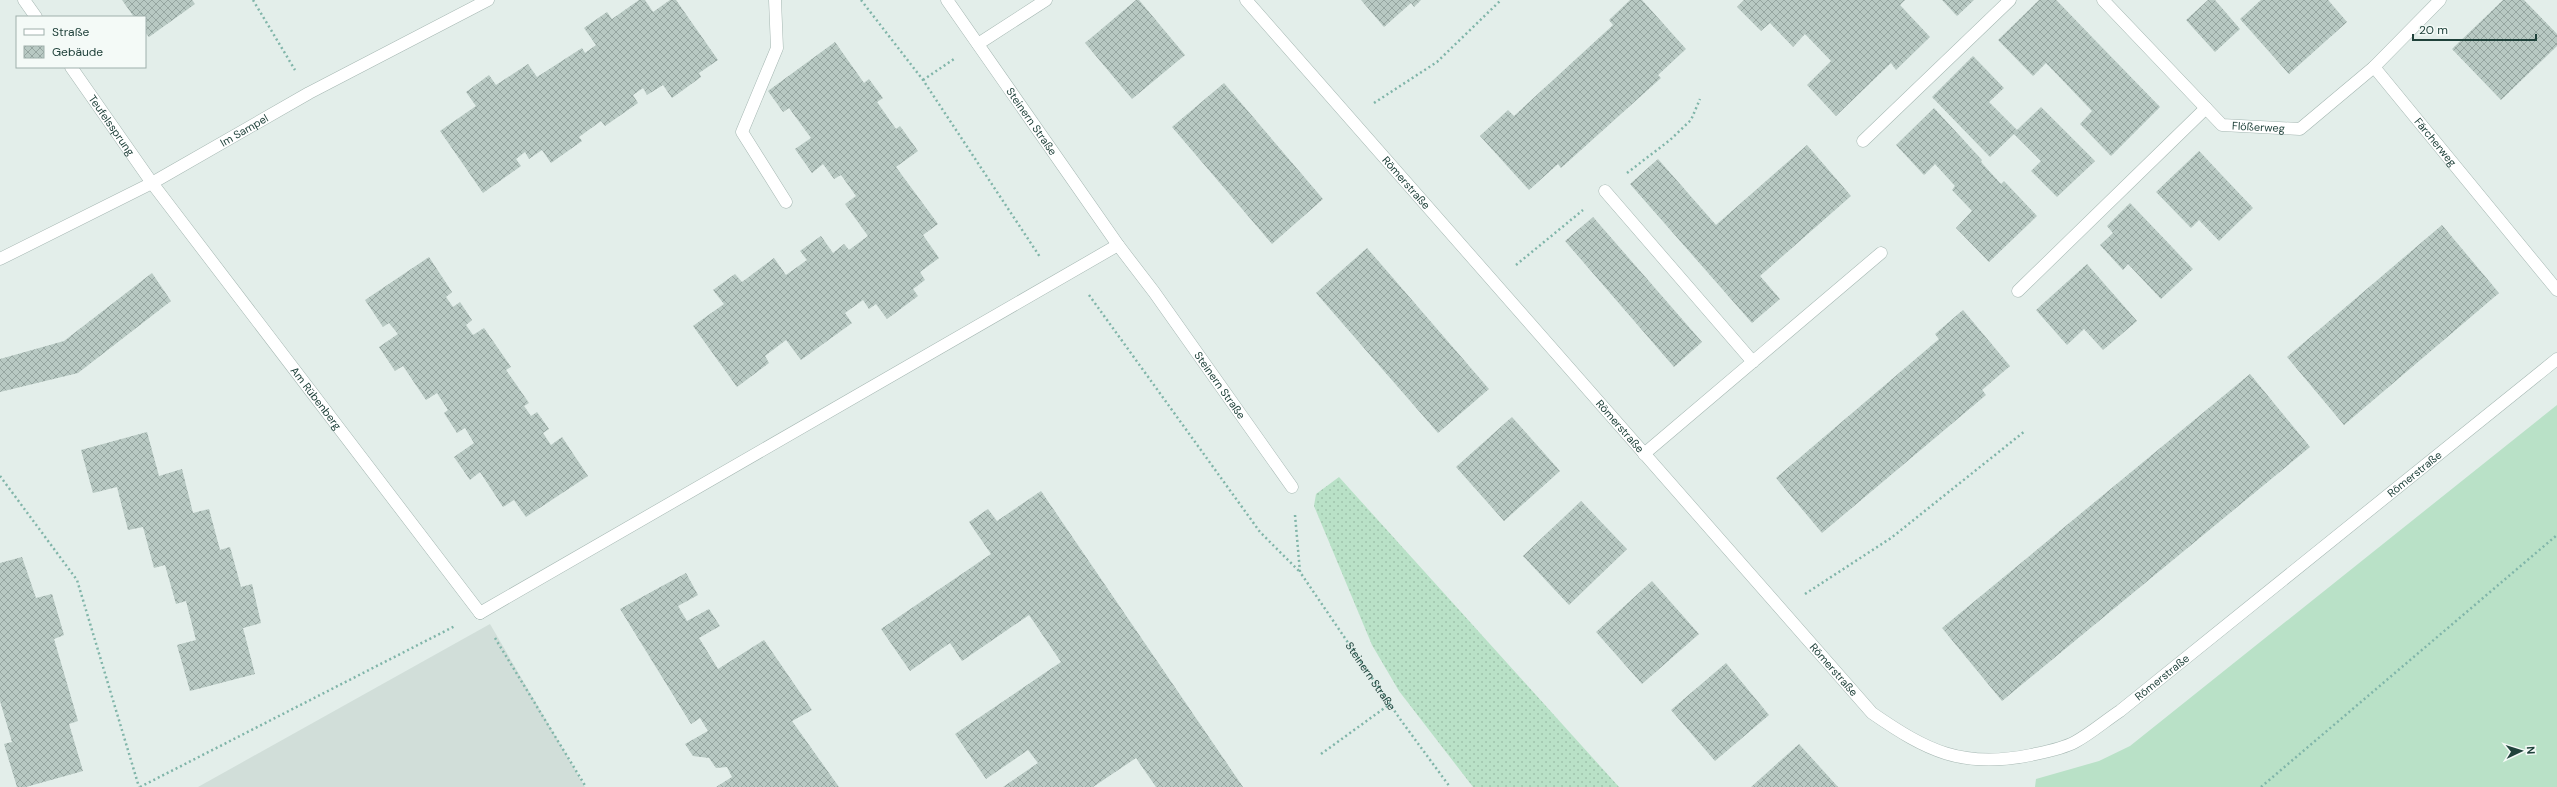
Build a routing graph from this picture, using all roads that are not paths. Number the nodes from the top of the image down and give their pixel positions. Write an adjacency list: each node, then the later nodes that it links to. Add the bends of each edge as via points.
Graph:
1 (24, 0): 10 (street)
2 (488, 0): 16 (street, Im Sampel, via 309,93)
3 (775, 0): 18 (street, via 777,48 742,132)
4 (947, 0): 11 (street, Steinern Straße)
5 (1046, 0): 11 (street)
6 (1246, 0): 26 (street, Römerstraße)
7 (2010, 0): 15 (street)
8 (2103, 0): 14 (street, Flößerweg)
9 (2440, 0): 12 (street)
10 (35, 16)
11 (978, 44): 19 (street, Steinern Straße)
12 (2374, 67): 14 (street, Flößerweg, via 2300,129 2222,125); 23 (street, Färcherweg)
13 (72, 68): 16 (street, Teufelssprung)
14 (2206, 108): 22 (street)
15 (1863, 141)
16 (152, 183): 19 (street, Am Rübenberg, via 480,613); 21 (street, Im Sampel)
17 (1605, 191): 25 (street)
18 (786, 202)
19 (1118, 245): 27 (street, Steinern Straße)
20 (1881, 253): 25 (street)
21 (0, 259)
22 (2018, 290)
23 (2557, 290)
24 (2557, 359): 26 (street, Römerstraße, via 2120,711 2074,742 2046,752 2006,760 1961,759 1912,740 1872,713)
25 (1753, 362): 26 (street)
26 (1644, 454)
27 (1292, 487)

